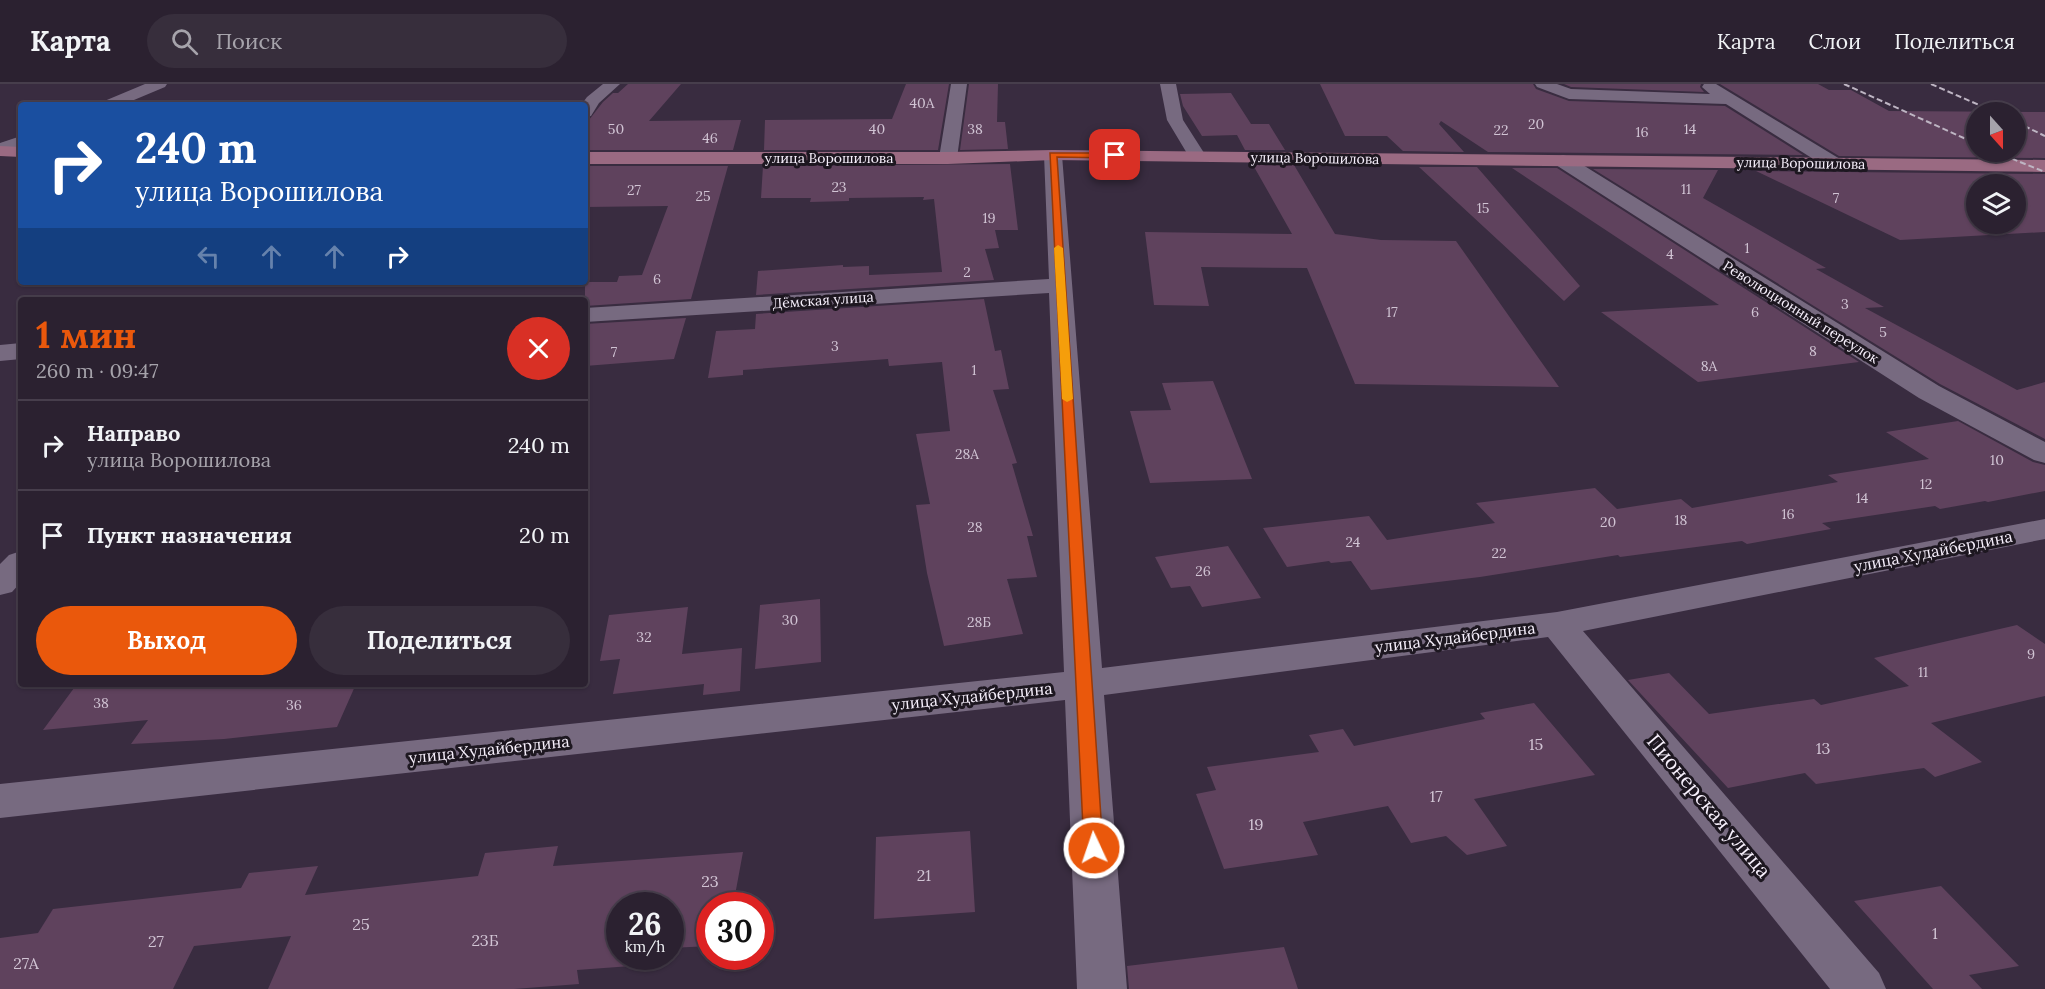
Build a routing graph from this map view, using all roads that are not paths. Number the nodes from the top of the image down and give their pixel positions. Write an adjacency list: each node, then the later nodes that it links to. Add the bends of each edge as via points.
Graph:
1 (159, 84): 8 (street)
2 (612, 84): 9 (street)
3 (959, 84): 15 (street)
4 (1168, 84): 14 (street, via 1175,120)
5 (1543, 84): 7 (street, via 1569,94)
6 (1706, 84): 7 (street)
7 (1729, 99): 18 (street)
8 (115, 102)
9 (588, 108)
10 (18, 142): 11 (street)
11 (0, 150): 12 (street)
12 (18, 152)
13 (1053, 155): 14 (street, улица Ворошилова); 15 (street, улица Ворошилова); 20 (street)
14 (1197, 156): 17 (street, улица Ворошилова)
15 (948, 158): 16 (street, улица Ворошилова)
16 (588, 159)
17 (1563, 161): 18 (street, улица Ворошилова); 24 (street, Революционный переулок, via 1929,392)
18 (1833, 163): 19 (street, улица Ворошилова)
19 (2045, 166)
20 (1061, 285): 21 (street, Дёмская улица); 29 (street)
21 (588, 315)
22 (18, 351): 23 (street)
23 (0, 353)
24 (2045, 454)
25 (2045, 529): 28 (street, улица Худайбердина)
26 (18, 565): 27 (street)
27 (0, 584)
28 (1557, 624): 29 (street, улица Худайбердина); 32 (street, Пионерская улица)
29 (1084, 684): 30 (street, улица Худайбердина); 31 (street)
30 (0, 801)
31 (1102, 989)
32 (1861, 989)

